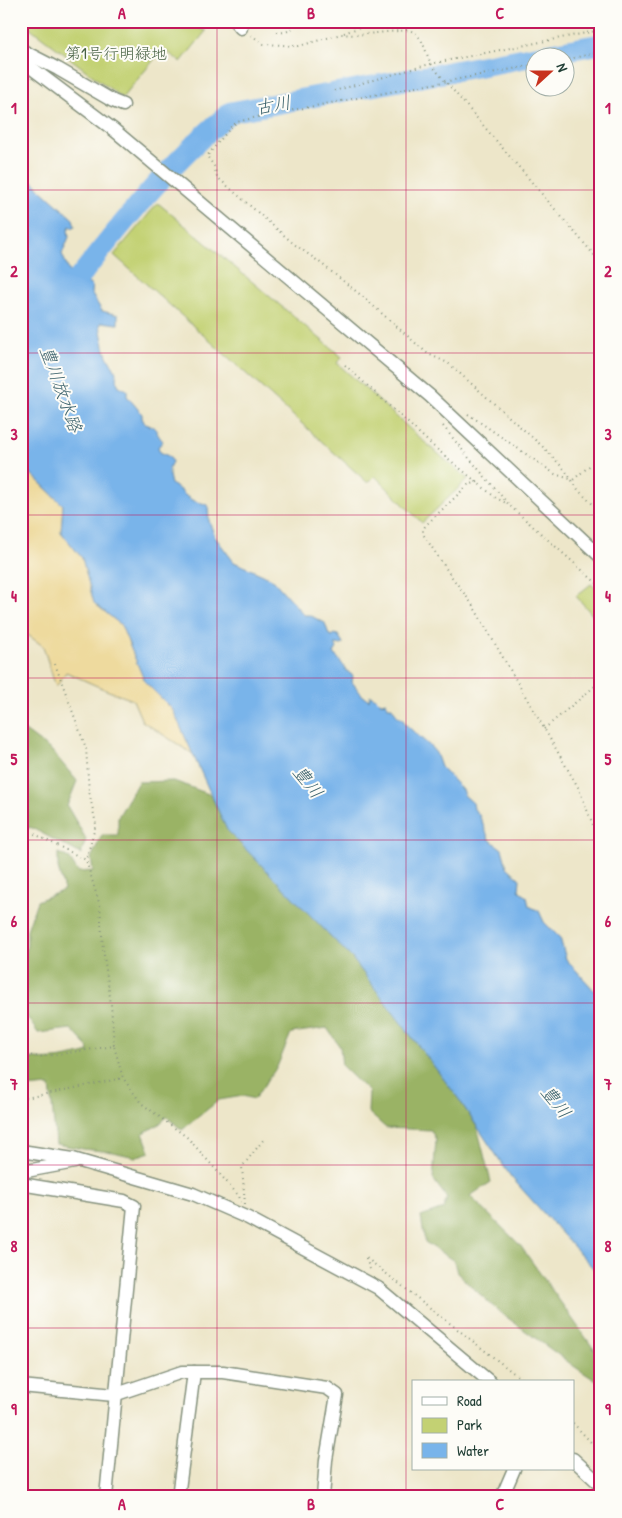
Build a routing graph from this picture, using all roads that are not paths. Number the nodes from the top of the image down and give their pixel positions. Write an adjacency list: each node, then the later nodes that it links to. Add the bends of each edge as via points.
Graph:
1 (21, 50): 3 (street)
2 (21, 60): 4 (street, via 114,130 430,396)
3 (123, 104)
4 (601, 557)
5 (21, 1151): 6 (street)
6 (80, 1161): 7 (street); 10 (street, via 193,1194 248,1218 378,1288)
7 (21, 1172)
8 (21, 1184): 12 (street, via 124,1201 134,1206)
9 (194, 1372): 12 (street, via 182,1372); 17 (street); 18 (street, via 223,1372 327,1388 337,1395)
10 (488, 1380)
11 (21, 1386): 12 (street)
12 (114, 1394): 16 (street)
13 (574, 1460): 15 (street)
14 (514, 1470): 19 (street)
15 (601, 1485)
16 (106, 1497)
17 (178, 1497)
18 (323, 1497)
19 (502, 1497)

